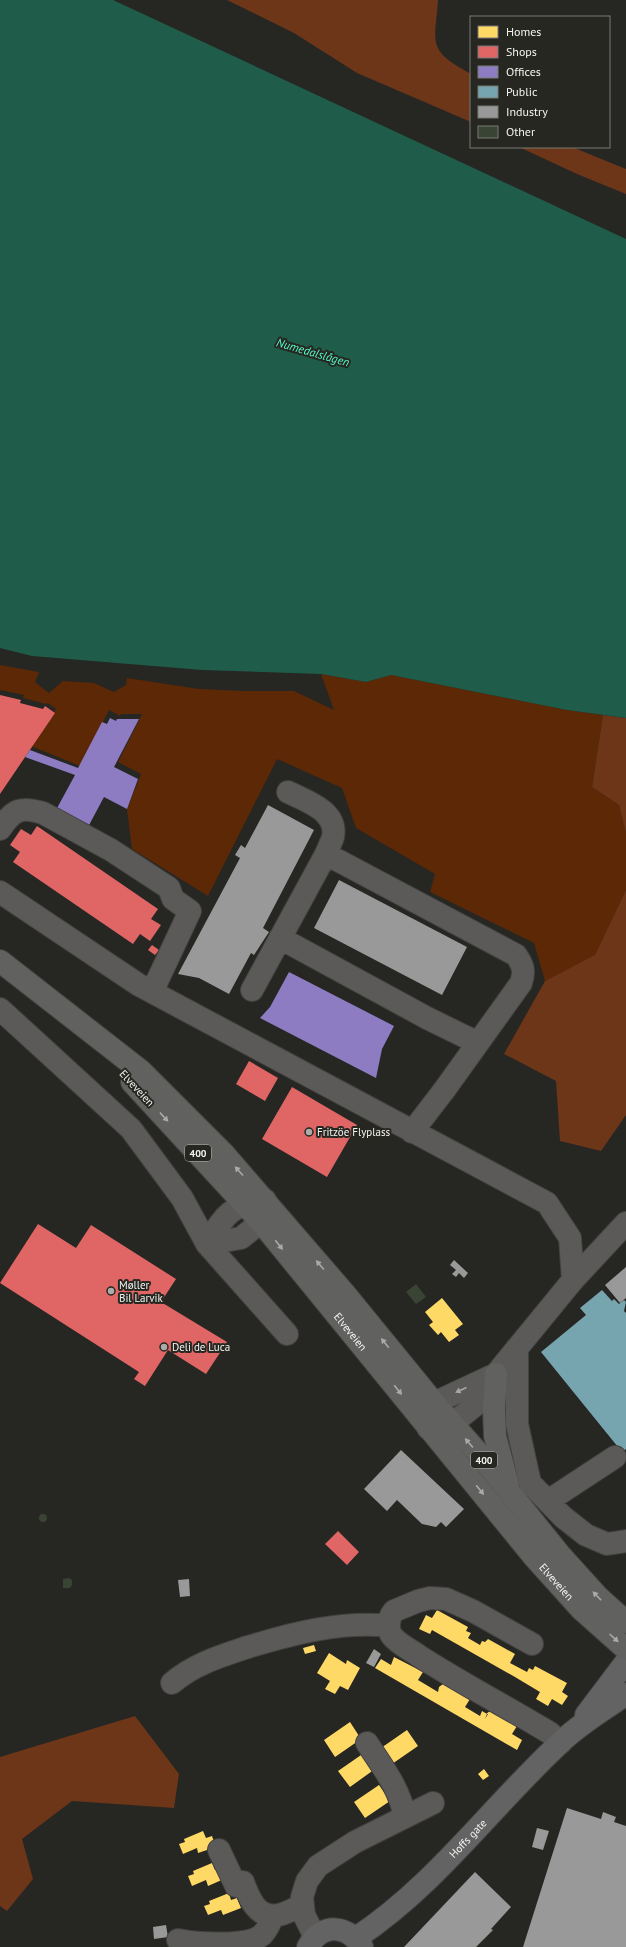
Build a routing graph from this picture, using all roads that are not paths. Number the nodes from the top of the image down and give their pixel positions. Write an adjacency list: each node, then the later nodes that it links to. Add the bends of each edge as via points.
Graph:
1 (288, 792): 3 (street, via 318,807 327,815 333,828)
2 (0, 829): 8 (street, via 10,815 18,810 43,813 111,850 169,888 173,899 190,912)
3 (326, 854): 5 (street); 10 (street, via 516,955 523,965 521,983)
4 (0, 892): 8 (street, via 120,974)
5 (280, 938): 7 (street); 10 (street)
6 (0, 961): 12 (highway, Elveveien / 400, via 140,1071 197,1126)
7 (252, 990)
8 (152, 992): 11 (street)
9 (0, 1009): 15 (street, via 131,1129 182,1198)
10 (478, 1043): 11 (street)
11 (412, 1132): 16 (street, via 547,1203 570,1238)
12 (255, 1202): 13 (street); 15 (street, via 224,1217); 20 (highway, Elveveien / 400, one-way to 12)
13 (261, 1222): 15 (street, via 241,1238); 22 (highway, Elveveien / 400, one-way to 22)
14 (626, 1223): 16 (street)
15 (207, 1244): 17 (street)
16 (573, 1280): 18 (street)
17 (287, 1334)
18 (517, 1348): 19 (street); 25 (street, via 517,1424 530,1483)
19 (496, 1374): 20 (street, one-way to 20); 21 (street, via 478,1403); 24 (highway, 400, via 495,1436)
20 (434, 1403): 21 (highway, Elveveien / 400); 22 (street)
21 (452, 1424): 22 (street); 24 (highway, Elveveien / 400, one-way to 21)
22 (428, 1428): 30 (highway, Elveveien / 400, one-way to 30, via 535,1558 581,1609)
23 (615, 1457): 25 (street)
24 (511, 1494): 27 (highway, Elveveien / 400, one-way to 24, via 589,1587)
25 (548, 1501): 26 (street, via 586,1535 606,1544)
26 (626, 1541)
27 (626, 1622)
28 (389, 1626): 29 (street, via 394,1611 418,1600 446,1599); 32 (street, via 335,1627 277,1639 210,1659); 34 (street, via 393,1638 402,1644 550,1734)
29 (532, 1644)
30 (626, 1649)
31 (626, 1662): 34 (main road, Hoffs gate)
32 (172, 1683)
33 (626, 1694): 34 (main road, Hoffs gate)
34 (566, 1738): 43 (main road, Hoffs gate, via 422,1885)
35 (367, 1743): 37 (street, via 394,1784 402,1800)
36 (433, 1803): 37 (street)
37 (405, 1817): 39 (street, via 355,1842 318,1866 306,1881)
38 (219, 1850): 40 (street, via 236,1886 243,1882 252,1903 261,1912)
39 (302, 1906): 40 (street); 42 (street)
40 (273, 1916): 41 (street, via 261,1936 252,1940 216,1946)
41 (178, 1940)
42 (312, 1942): 43 (main road, via 325,1931 336,1929 347,1932)
43 (359, 1943)

